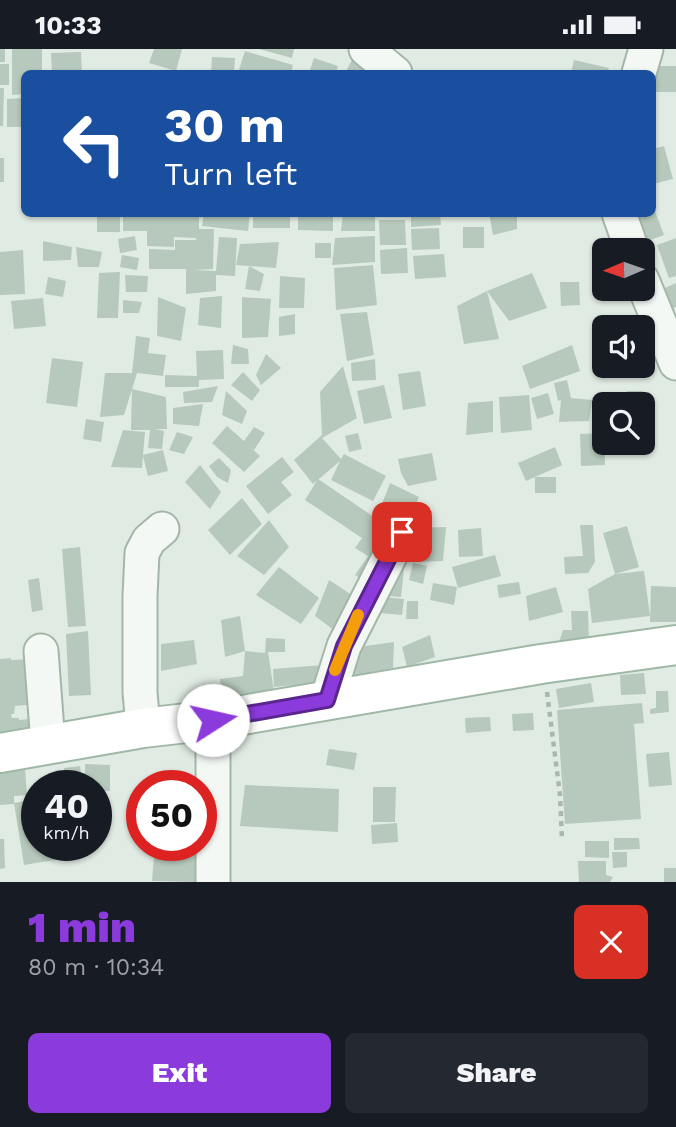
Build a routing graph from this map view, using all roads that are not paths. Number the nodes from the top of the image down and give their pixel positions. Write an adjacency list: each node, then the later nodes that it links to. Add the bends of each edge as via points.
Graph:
1 (366, 49): 3 (street)
2 (646, 49): 4 (street)
3 (392, 70)
4 (640, 70)
5 (620, 217): 6 (street)
6 (627, 238)
7 (651, 301): 8 (street)
8 (676, 363)
9 (162, 529): 15 (street, via 142,553 139,692)
10 (402, 532): 13 (street, via 344,646)
11 (676, 645): 13 (main road)
12 (41, 651): 16 (street)
13 (327, 700): 14 (main road)
14 (213, 720): 15 (main road); 18 (street)
15 (143, 728): 16 (main road)
16 (48, 744): 17 (main road)
17 (0, 753)
18 (213, 882)

